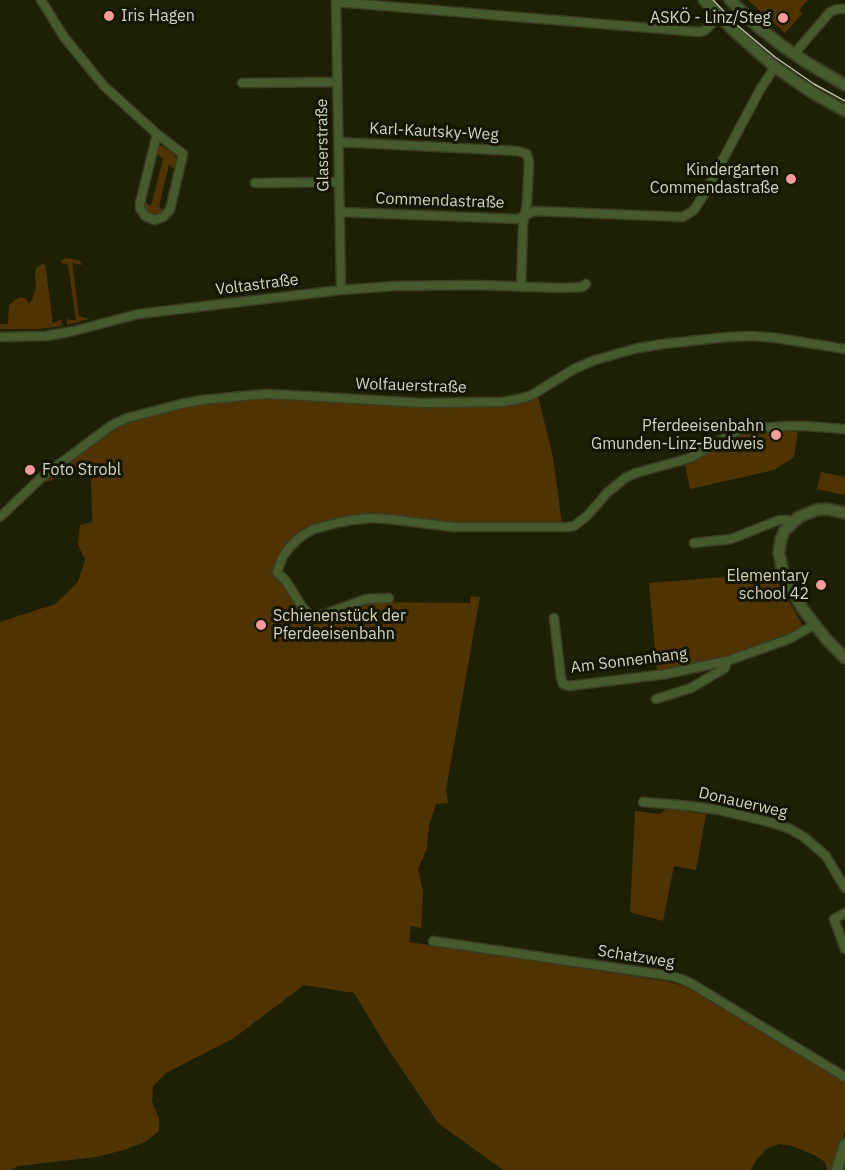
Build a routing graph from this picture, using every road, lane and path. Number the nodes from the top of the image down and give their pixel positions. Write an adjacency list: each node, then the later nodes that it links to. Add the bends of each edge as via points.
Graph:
1 (41, 0): 13 (street, via 97,79)
2 (704, 0): 6 (street)
3 (730, 0): 7 (street)
4 (336, 1): 6 (street, via 699,32); 9 (street, Glaserstraße)
5 (845, 9): 7 (street, via 828,14)
6 (719, 16): 8 (street)
7 (794, 54): 11 (street)
8 (775, 67): 12 (street); 18 (street, Commendastraße, via 705,193 688,214 673,217 534,211)
9 (337, 82): 10 (street); 14 (street, Glaserstraße)
10 (242, 83)
11 (845, 85)
12 (845, 111)
13 (157, 134): 13 (street, via 140,203 145,216 154,220 170,210 183,154)
14 (339, 142): 15 (street, Glaserstraße); 18 (street, Karl-Kautsky-Weg, via 527,154)
15 (339, 182): 16 (street); 17 (street, Glaserstraße)
16 (255, 183)
17 (340, 212): 18 (street, Commendastraße, via 518,219); 21 (street, Glaserstraße)
18 (525, 216): 20 (street)
19 (586, 284): 20 (street, Voltastraße, via 573,288)
20 (521, 286): 21 (street, Voltastraße)
21 (341, 290): 22 (street, Voltastraße, via 138,314 46,336)
22 (0, 337)
23 (845, 349): 26 (street, Wolfauerstraße, via 752,336 663,344 595,360 532,395 503,402 423,403 266,394 181,404 112,425 42,477)
24 (845, 429): 29 (street, via 788,426 735,432 690,458 625,478 574,526 454,527 372,518 330,525 298,539 283,556 277,572 303,608 313,615 325,615 366,599)
25 (845, 513): 27 (street, via 816,510)
26 (0, 517)
27 (791, 523): 28 (street, via 784,519 720,541); 31 (street, via 782,540 780,562 792,591)
28 (694, 543)
29 (389, 598)
30 (554, 618): 33 (street, Am Sonnenhang, via 561,678 569,686 666,674)
31 (814, 625): 32 (street); 33 (street, Am Sonnenhang, via 789,639)
32 (845, 658)
33 (727, 661): 34 (street, Am Sonnenhang, via 725,668 691,688)
34 (656, 699)
35 (643, 802): 36 (street, Donauerweg, via 719,810 790,829 826,856)
36 (845, 888)
37 (845, 913): 39 (street, via 834,920)
38 (433, 941): 40 (street, Schatzweg, via 681,979)
39 (845, 949)
40 (845, 1077)
41 (845, 1144): 42 (street)
42 (837, 1170)

